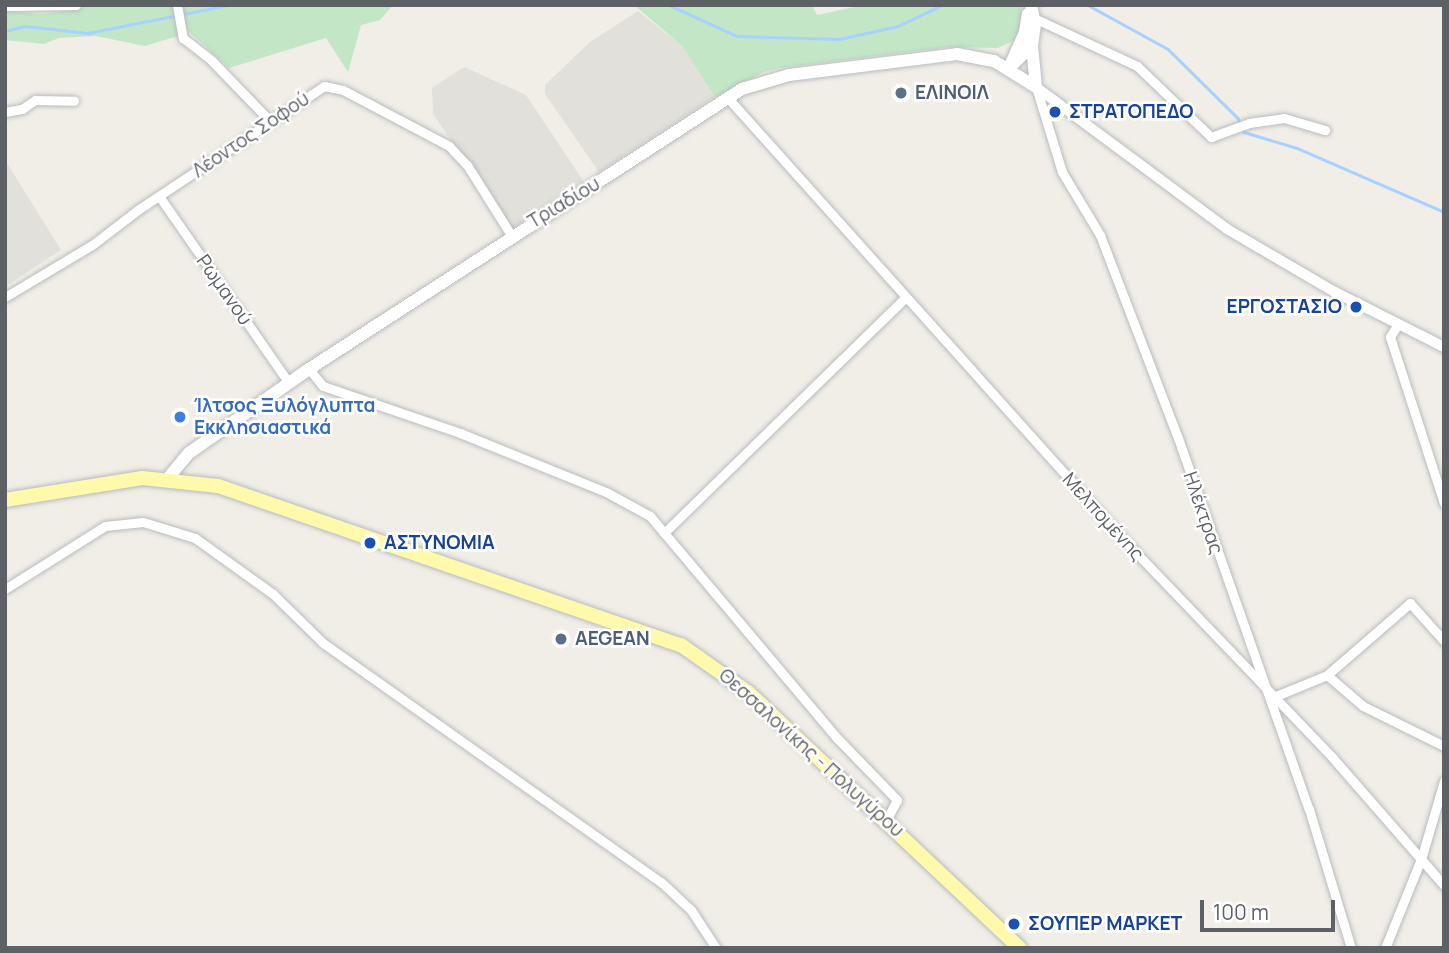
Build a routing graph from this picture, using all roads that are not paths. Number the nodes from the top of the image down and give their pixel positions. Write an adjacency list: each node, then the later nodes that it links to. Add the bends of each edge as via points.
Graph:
1 (76, 5): 3 (street)
2 (177, 5): 12 (street, via 183,38)
3 (5, 6)
4 (1031, 9): 5 (main road); 13 (street, via 1137,66 1211,137 1249,123 1284,118)
5 (1026, 44): 6 (main road); 7 (main road); 8 (main road)
6 (990, 59): 7 (main road, Τριαδίου); 9 (main road, Τριαδίου, via 940,54 789,75)
7 (1009, 68): 8 (main road, Τριαδίου)
8 (1036, 87): 18 (street, via 1227,229); 29 (street, Ηλέκτρας, via 1062,172 1100,235 1167,409)
9 (727, 97): 15 (main road, Τριαδίου); 17 (street, Μελπομένης)
10 (75, 101): 11 (street, via 35,100 22,109)
11 (5, 112)
12 (269, 120): 14 (street, Λέοντος Σοφού); 15 (street, Λέοντος Σοφού, via 324,86 342,90 460,156)
13 (1325, 130)
14 (159, 196): 16 (street, Λέοντος Σοφού, via 92,245); 21 (street, Ρωμανού)
15 (511, 235): 20 (main road, Τριαδίου)
16 (5, 297)
17 (905, 298): 25 (street); 29 (street, Μελπομένης)
18 (1398, 324): 19 (street); 24 (street, via 1390,337)
19 (1444, 347)
20 (309, 369): 21 (main road, Τριαδίου); 25 (street, via 323,386 460,432 606,492 650,516)
21 (289, 383): 22 (main road, Τριαδίου, via 189,453)
22 (168, 478): 23 (main road, Θεσσαλονίκης - Πολυγύρου, via 125,480); 32 (main road, Θεσσαλονίκης - Πολυγύρου, via 249,495 681,645 733,678)
23 (5, 500)
24 (1444, 503)
25 (664, 533): 32 (street, via 836,737 897,800)
26 (5, 589): 37 (street, via 105,526 143,522 195,538 274,594 323,643 661,882 691,910)
27 (1444, 641): 28 (street, via 1410,603)
28 (1327, 676): 29 (street); 30 (street, via 1363,706)
29 (1271, 698): 33 (street, Μελπομένης, via 1325,750); 39 (street, Ηλέκτρας)
30 (1444, 746)
31 (1444, 781): 33 (street)
32 (886, 821): 38 (main road, Θεσσαλονίκης - Πολυγύρου)
33 (1421, 859): 35 (street, Μελπομένης); 40 (street)
34 (1444, 866): 35 (street)
35 (1434, 874): 36 (street, Μελπομένης)
36 (1444, 885)
37 (716, 948)
38 (1020, 948)
39 (1351, 948)
40 (1385, 948)

